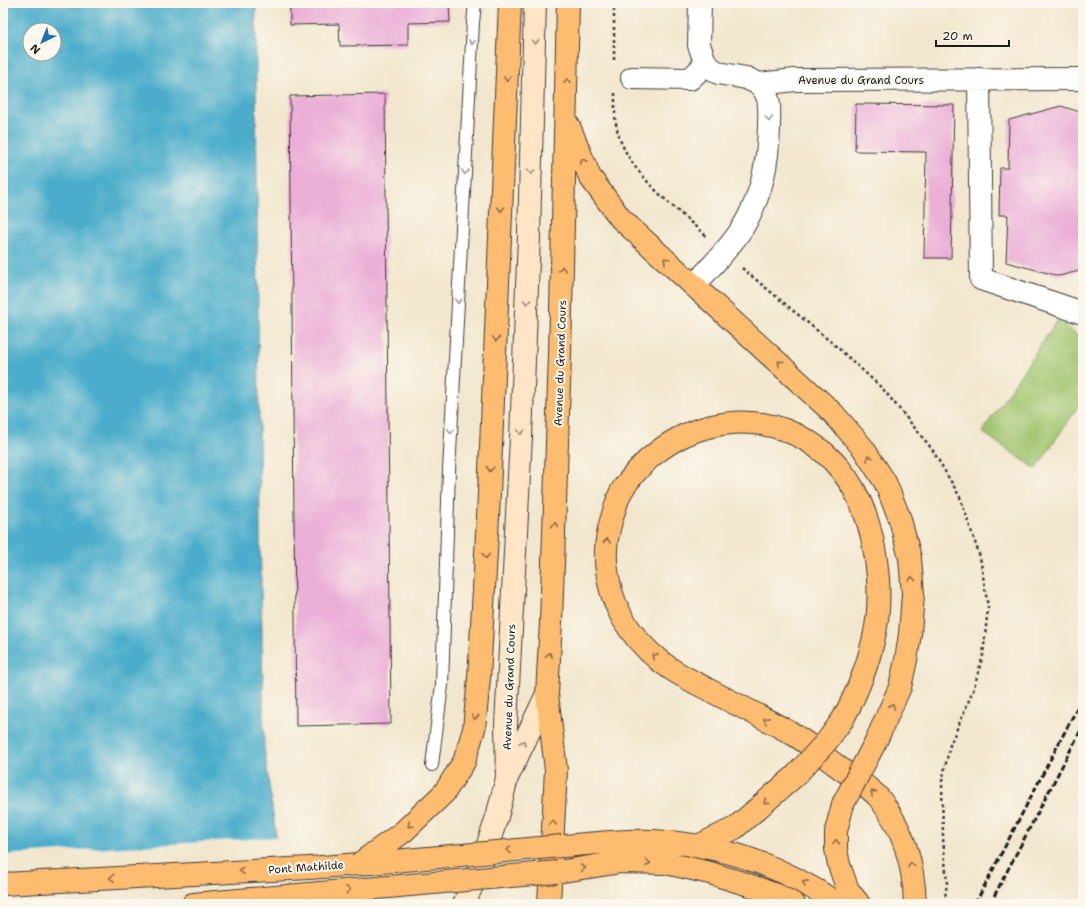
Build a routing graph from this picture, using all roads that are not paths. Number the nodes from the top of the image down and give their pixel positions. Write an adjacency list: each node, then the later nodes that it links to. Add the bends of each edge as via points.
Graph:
1 (475, 3): 15 (lane, one-way to 15, via 449,471 442,685)
2 (510, 3): 18 (main road, one-way to 18, bridge, via 488,517 479,686 474,729 464,762 444,793 403,832)
3 (535, 3): 16 (main road, Avenue du Grand Cours, one-way to 16, via 521,437 506,725)
4 (568, 3): 11 (main road, Avenue du Grand Cours, one-way to 4)
5 (700, 3): 6 (street, via 700,45)
6 (706, 64): 9 (street, via 690,79); 10 (street, Avenue du Grand Cours, via 718,73 746,78)
7 (979, 79): 8 (street, Avenue du Grand Cours); 10 (street, Avenue du Grand Cours, via 795,80); 13 (street, via 981,279)
8 (1083, 79)
9 (623, 82)
10 (759, 84): 12 (street, one-way to 12, via 768,98 769,115 768,158 761,188 743,227)
11 (566, 120): 12 (main road, one-way to 11, via 621,219 604,197 590,177); 14 (main road, Avenue du Grand Cours, one-way to 11, via 552,622)
12 (694, 286): 25 (main road, one-way to 12, bridge, via 848,890 839,865 836,831 842,804 876,741 900,687 910,634 913,594 910,558 900,519 881,476 863,448 833,413)
13 (1083, 313)
14 (547, 694): 16 (main road, Avenue du Grand Cours, one-way to 14); 22 (main road, one-way to 14, via 556,770)
15 (432, 765)
16 (507, 778): 21 (main road, via 481,865)
17 (698, 846): 18 (main road, Pont Mathilde, one-way to 18, bridge, via 630,840); 24 (main road, Pont Mathilde, one-way to 17, via 814,888 766,864); 26 (main road, one-way to 17, bridge, via 908,851 896,824 877,795 793,734 672,670 636,639 610,592 606,568 606,539 621,491 639,468 655,452 700,428 746,422 778,427 797,434 820,449 839,466 856,491 868,522 876,558 879,599 876,630 856,695 827,741 795,776 735,828)
18 (359, 864): 19 (main road, Pont Mathilde, one-way to 19)
19 (3, 884)
20 (193, 904): 23 (main road, one-way to 23, bridge, via 557,872 621,862 666,863 716,875 779,896)
21 (464, 904)
22 (549, 904)
23 (794, 904)
24 (838, 904)
25 (859, 904)
26 (915, 904)

